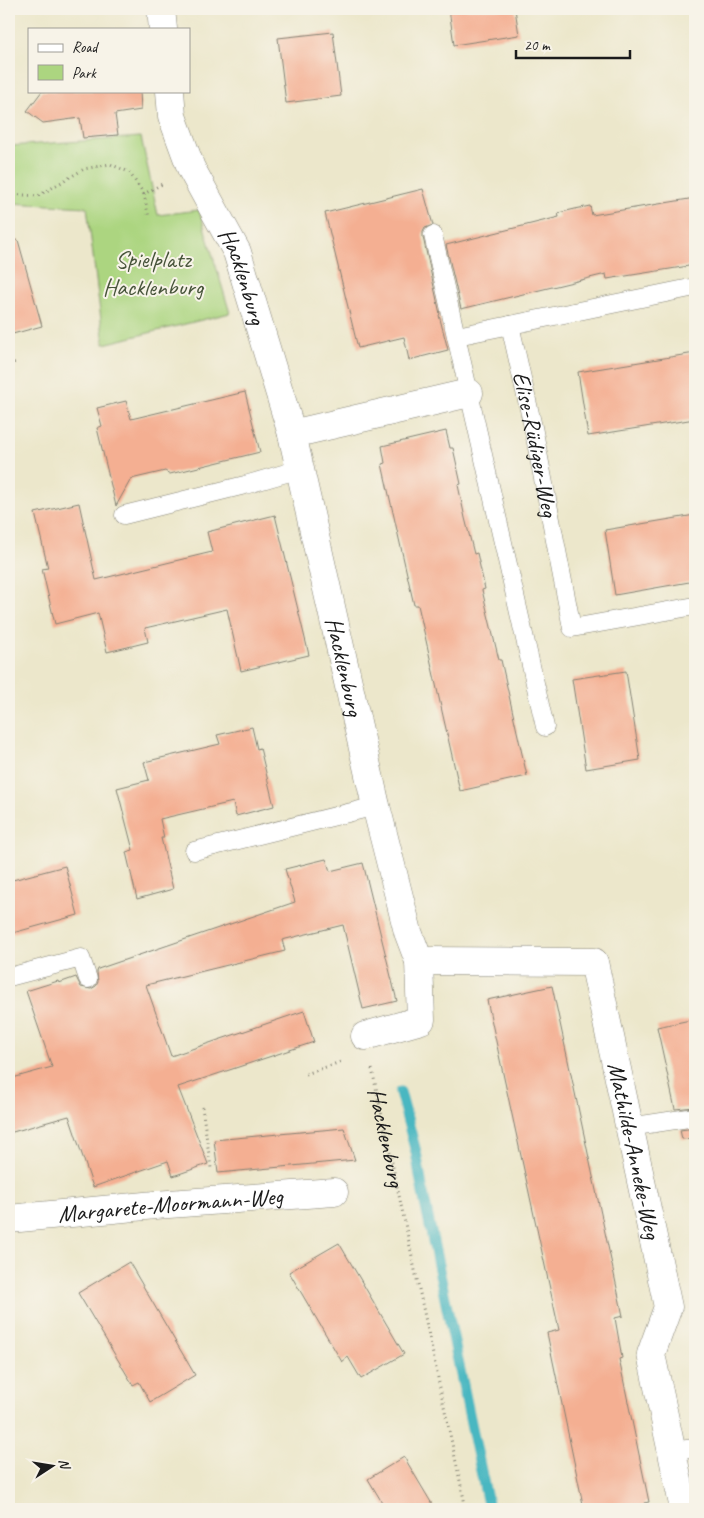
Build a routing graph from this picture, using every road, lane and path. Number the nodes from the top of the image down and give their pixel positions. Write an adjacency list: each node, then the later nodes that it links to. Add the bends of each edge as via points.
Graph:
1 (161, 9): 2 (street)
2 (163, 28)
3 (170, 92): 4 (street, Hacklenburg, via 172,116)
4 (191, 168): 6 (path); 15 (street, Hacklenburg, via 237,252)
5 (9, 194): 6 (path, via 38,196 84,168 110,164 129,172)
6 (144, 194): 7 (path)
7 (149, 218)
8 (433, 235): 11 (lane)
9 (695, 286): 10 (lane)
10 (510, 325): 11 (lane); 18 (lane, Elise-Rüdiger-Weg, via 572,628)
11 (457, 336): 14 (lane)
12 (16, 362): 13 (path)
13 (9, 364)
14 (470, 393): 15 (street); 19 (lane)
15 (292, 434): 16 (street, Hacklenburg)
16 (300, 469): 17 (lane); 20 (street, Hacklenburg)
17 (124, 515)
18 (695, 606)
19 (545, 727)
20 (376, 806): 21 (lane); 22 (street, Hacklenburg, via 408,932)
21 (194, 851)
22 (419, 960): 25 (street, Hacklenburg, via 421,1020); 30 (street, Mathilde-Anneke-Weg, via 594,962)
23 (9, 977): 24 (lane, via 81,958)
24 (88, 979)
25 (365, 1036): 35 (path, Hacklenburg)
26 (349, 1059): 27 (path)
27 (306, 1074)
28 (202, 1107): 32 (path)
29 (695, 1117): 30 (lane)
30 (629, 1127): 34 (street, Mathilde-Anneke-Weg, via 668,1307 651,1354)
31 (334, 1192): 32 (street, Margarete-Moormann-Weg)
32 (216, 1200): 33 (street, Margarete-Moormann-Weg)
33 (9, 1219)
34 (684, 1449): 36 (street, Mathilde-Anneke-Weg)
35 (466, 1509)
36 (684, 1509)

